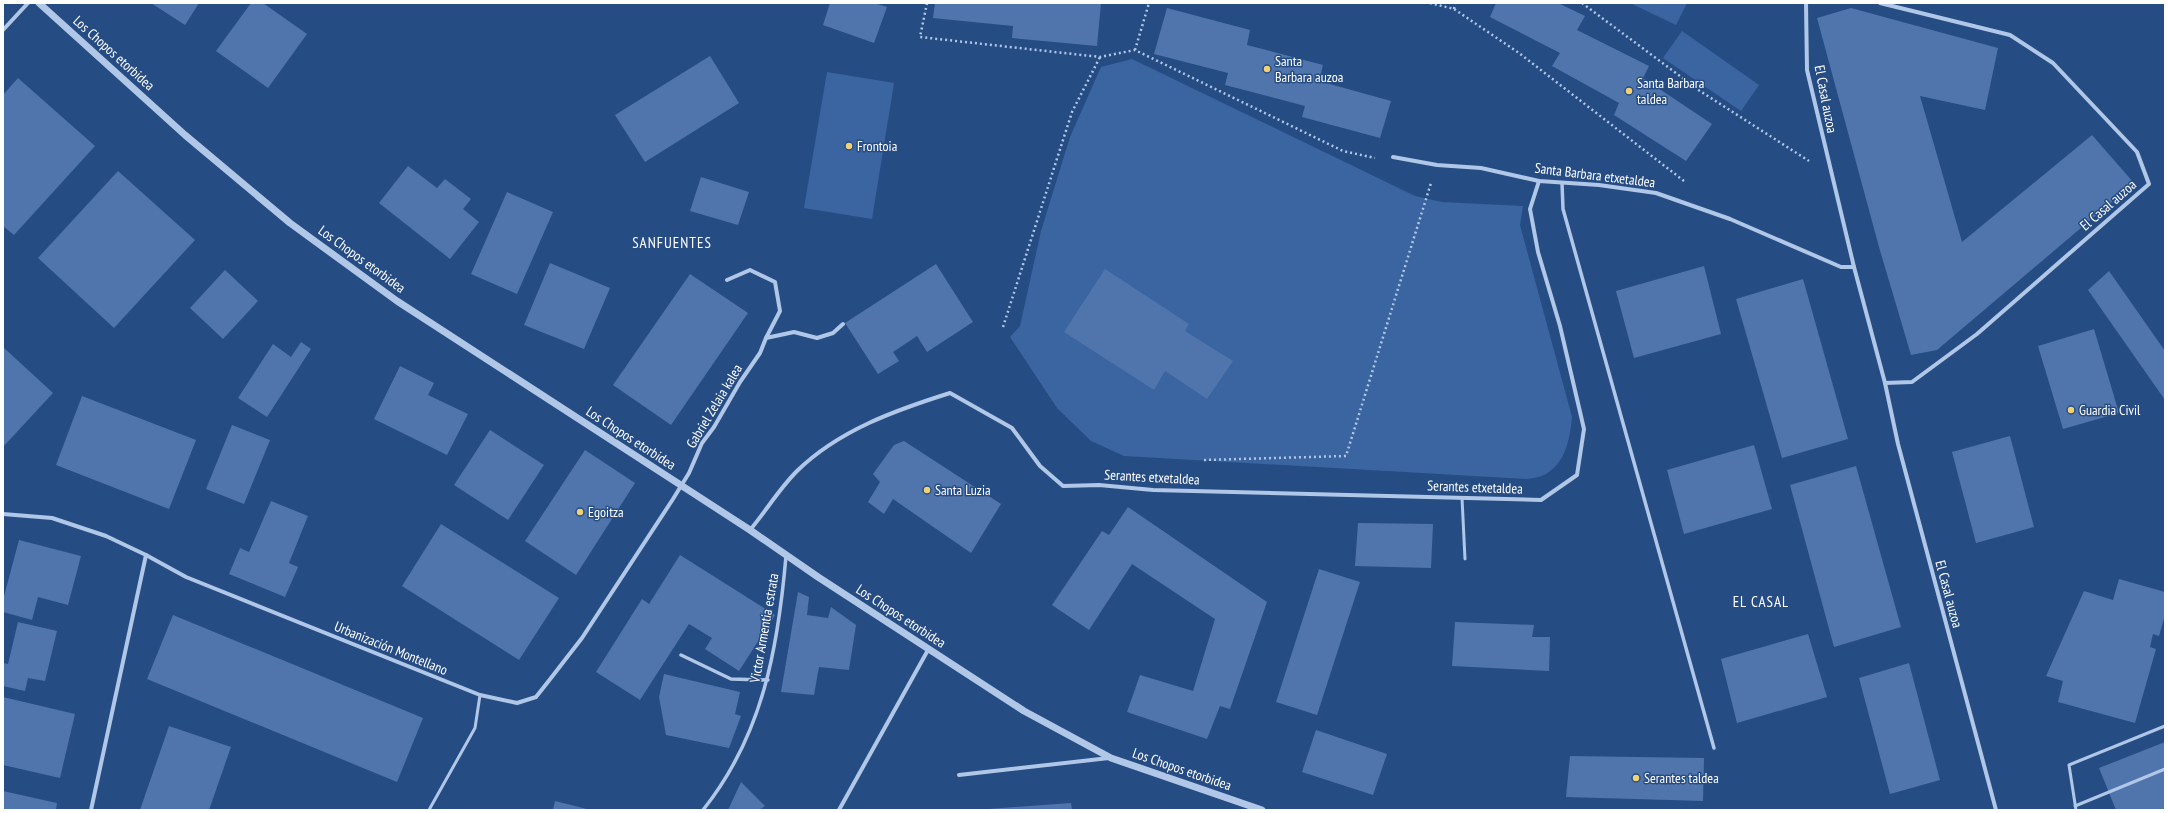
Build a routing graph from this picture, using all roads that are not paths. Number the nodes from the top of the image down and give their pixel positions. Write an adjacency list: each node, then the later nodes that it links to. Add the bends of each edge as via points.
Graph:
1 (28, 3): 5 (street)
2 (39, 3): 14 (street, Los Chopos etorbidea, via 185,135 290,223 397,301)
3 (1806, 3): 9 (street, El Casal auzoa, via 1807,70)
4 (1880, 3): 13 (street, El Casal auzoa, via 2010,35 2053,63 2137,152 2150,184 1963,345 1912,382)
5 (3, 30)
6 (1393, 157): 7 (street, Santa Barbara etxetaldea, via 1481,168)
7 (1539, 181): 8 (street, Santa Barbara etxetaldea); 15 (street, Serantes etxetaldea, via 1530,209 1538,252 1560,326 1584,429 1577,475 1541,500)
8 (1562, 183): 9 (street, Santa Barbara etxetaldea, via 1656,193 1730,219 1841,267); 26 (street, via 1563,209)
9 (1854, 267): 13 (street, El Casal auzoa)
10 (727, 280): 12 (street, Gabriel Zelaia kalea, via 750,270 775,282 780,311)
11 (843, 324): 12 (street, via 832,333 817,338 794,332)
12 (766, 338): 14 (street, Gabriel Zelaia kalea, via 760,353 702,442)
13 (1885, 383): 36 (street, El Casal auzoa, via 1898,444)
14 (680, 486): 17 (street, Los Chopos etorbidea); 24 (street, Urbanización Montellano, via 582,638 536,697 517,703)
15 (1462, 498): 17 (street, Serantes etxetaldea, via 1153,490 1099,485 1063,486 1040,466 1012,428 950,393 909,406 827,445 780,489); 20 (lane)
16 (3, 514): 18 (street, Urbanización Montellano, via 52,518 106,536)
17 (750, 530): 19 (street, Los Chopos etorbidea)
18 (146, 555): 24 (street, Urbanización Montellano, via 186,577); 31 (street)
19 (786, 555): 21 (street, Los Chopos etorbidea); 23 (street, Victor Armentia estrata)
20 (1465, 559)
21 (928, 650): 27 (street, Los Chopos etorbidea, via 1024,712); 34 (street)
22 (681, 655): 23 (street, via 731,679)
23 (768, 680): 33 (street, Victor Armentia estrata, via 754,723 736,764)
24 (480, 696): 32 (lane, via 475,728)
25 (2165, 726): 30 (lane, via 2069,765)
26 (1714, 748)
27 (1111, 758): 29 (street); 35 (street, Los Chopos etorbidea)
28 (2165, 769): 30 (lane)
29 (959, 775)
30 (2075, 806): 37 (lane)
31 (91, 810)
32 (430, 810)
33 (703, 810)
34 (839, 810)
35 (1262, 810)
36 (1996, 810)
37 (2076, 810)

